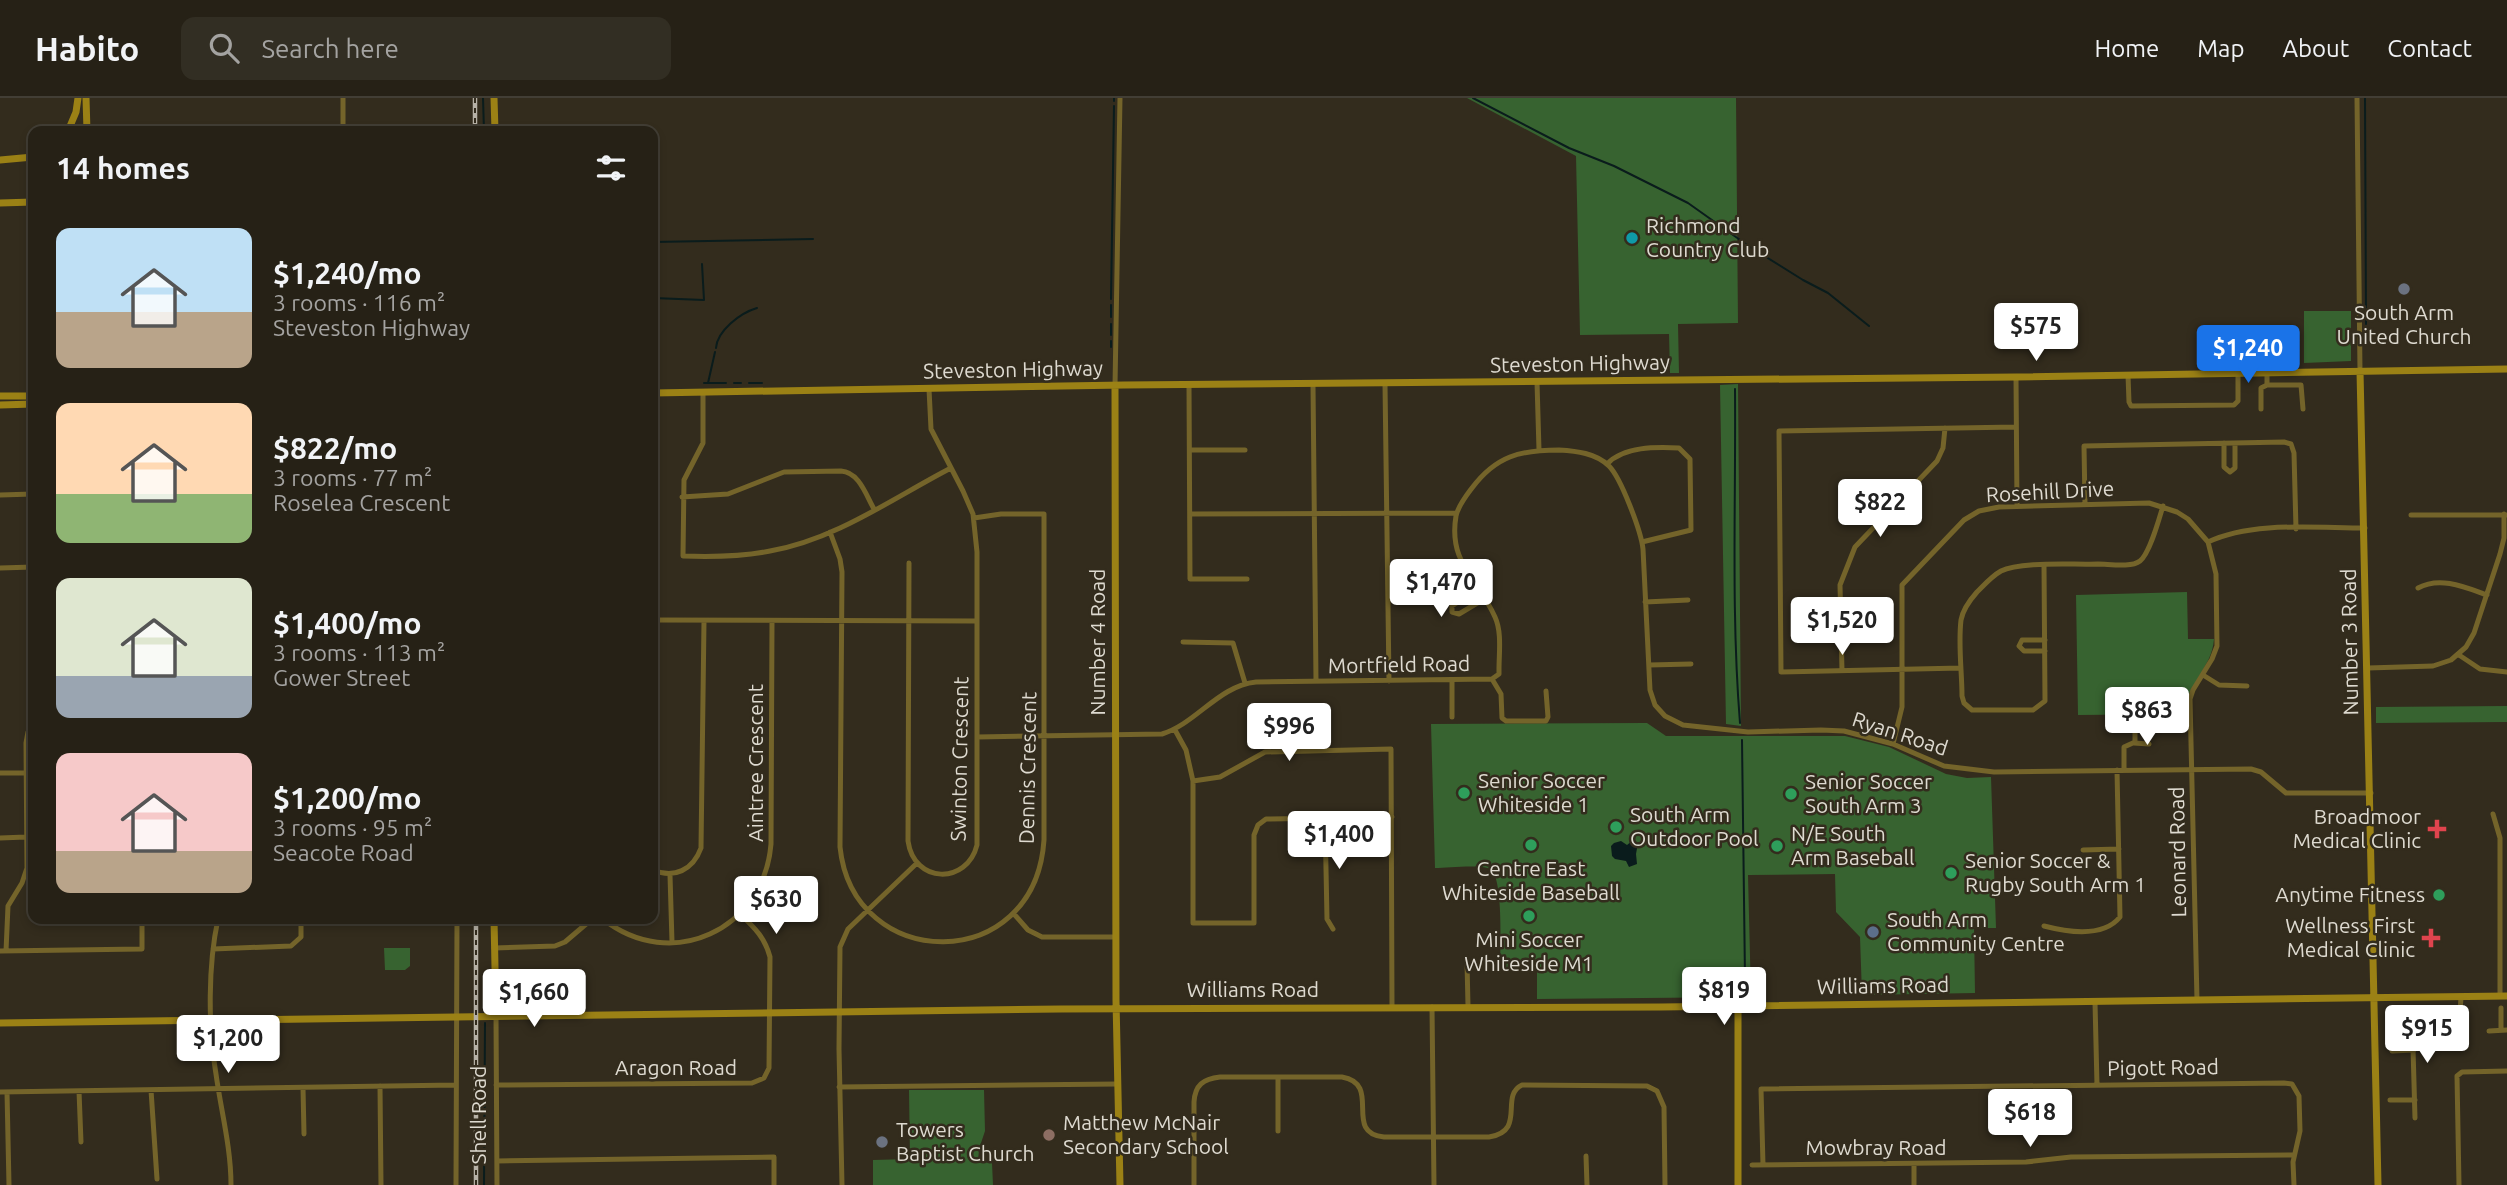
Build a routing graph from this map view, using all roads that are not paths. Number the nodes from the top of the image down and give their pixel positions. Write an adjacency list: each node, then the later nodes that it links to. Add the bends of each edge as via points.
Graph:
1 (78, 98): 7 (main road)
2 (86, 98): 8 (main road)
3 (343, 98): 9 (street)
4 (494, 98): 10 (main road)
5 (1120, 98): 26 (street, Number 4 Road)
6 (2357, 98): 16 (street, Number 3 Road)
7 (70, 126)
8 (87, 126)
9 (343, 126)
10 (495, 126)
11 (28, 157): 12 (main road)
12 (0, 160)
13 (28, 202): 14 (main road)
14 (0, 204)
15 (2507, 369): 16 (main road, Steveston Highway)
16 (2360, 371): 17 (main road, Steveston Highway); 61 (main road, Number 3 Road)
17 (2267, 373): 18 (main road, Steveston Highway); 25 (street)
18 (2238, 374): 19 (main road, Steveston Highway); 19 (street, via 2237,403 2131,406)
19 (2128, 375): 20 (main road, Steveston Highway)
20 (2016, 377): 21 (main road, Steveston Highway); 36 (street)
21 (1537, 383): 22 (main road, Steveston Highway); 42 (street)
22 (1385, 384): 24 (main road, Steveston Highway); 53 (street)
23 (1189, 385): 24 (main road, Steveston Highway); 26 (main road, Steveston Highway); 40 (street)
24 (1313, 385): 54 (street)
25 (2267, 385): 34 (street, via 2301,386); 35 (street, via 2261,388)
26 (1115, 386): 27 (main road, Steveston Highway); 110 (main road, Number 4 Road)
27 (929, 389): 29 (main road, Steveston Highway); 44 (street, Swinton Crescent, via 931,429)
28 (658, 393): 29 (main road, Steveston Highway)
29 (703, 393): 48 (street, via 703,443 686,472)
30 (0, 396): 31 (main road)
31 (28, 396)
32 (28, 404): 33 (main road)
33 (0, 405)
34 (2303, 409)
35 (2261, 410)
36 (2016, 427): 37 (street); 50 (street)
37 (1945, 428): 60 (street, via 1937,461); 96 (street, via 1779,431 1782,672)
38 (2224, 443): 39 (street); 39 (street, via 2224,467 2230,472 2235,465); 49 (street, via 2084,446)
39 (2235, 443): 62 (street, via 2291,444)
40 (1190, 450): 41 (street); 56 (street)
41 (1245, 450)
42 (1539, 450): 43 (street, via 1577,451); 55 (street, via 1496,463)
43 (1607, 464): 64 (street, Ryan Road); 64 (street, via 1616,456 1646,448 1681,450 1688,457 1692,532)
44 (951, 468): 52 (street); 59 (street, Swinton Crescent)
45 (28, 494): 46 (street)
46 (0, 495)
47 (1844, 495): 60 (street)
48 (682, 496): 52 (street, via 728,494 785,472 847,471); 63 (street, via 683,556 770,551)
49 (2085, 505): 50 (street, Rosehill Drive); 51 (street, Rosehill Drive)
50 (2017, 506): 95 (street, Rosehill Drive, via 1972,514 1904,581 1900,592)
51 (2163, 506): 65 (street, Rosehill Drive, via 2188,519); 66 (street)
52 (874, 509): 63 (street)
53 (1387, 512): 54 (street); 55 (street); 102 (street)
54 (1315, 513): 56 (street); 101 (street)
55 (1456, 513): 74 (street, Mortfield Road, via 1458,556)
56 (1190, 514): 72 (street, via 1190,579)
57 (2505, 514): 58 (street); 75 (street, via 2502,545)
58 (2411, 515)
59 (974, 518): 84 (street, Swinton Crescent); 112 (street, Dennis Crescent, via 1044,514)
60 (1876, 525): 96 (street, via 1855,547 1840,585)
61 (2364, 528): 62 (street); 94 (main road, Number 3 Road)
62 (2296, 529): 65 (street, via 2236,532)
63 (830, 532): 82 (street, Dennis Crescent, via 840,559)
64 (1642, 542): 78 (street, Ryan Road)
65 (2208, 542): 98 (street, Leonard Road, via 2216,575 2217,638)
66 (2141, 560): 68 (street); 69 (street)
67 (909, 563): 83 (street)
68 (2044, 565): 85 (street); 93 (street, via 2002,570 1970,600 1961,621)
69 (2148, 566)
70 (28, 567): 71 (street)
71 (0, 568)
72 (1247, 579)
73 (2418, 588): 75 (street, via 2427,583 2450,583)
74 (1478, 589): 76 (street, Mortfield Road); 76 (street, via 1452,606 1452,612 1458,615)
75 (2487, 595): 90 (street, via 2474,633)
76 (1484, 598): 99 (street, Mortfield Road, via 1499,628 1499,674)
77 (1688, 600): 78 (street)
78 (1645, 602): 92 (street, Ryan Road)
79 (658, 620): 80 (street)
80 (704, 621): 81 (street); 132 (street, via 701,848 689,867)
81 (772, 621): 82 (street); 136 (street, Aintree Crescent, via 770,861)
82 (841, 621): 83 (street); 134 (street, Dennis Crescent, via 841,860 849,883)
83 (909, 621): 84 (street); 129 (street, via 908,841)
84 (977, 621): 111 (street, Swinton Crescent)
85 (2045, 640): 89 (street); 89 (street, via 2022,640 2019,646 2024,651)
86 (1244, 641): 88 (street)
87 (1184, 642): 88 (street, via 1230,642)
88 (1236, 648): 103 (street)
89 (2045, 651): 93 (street, via 2046,695 2033,710 1970,709 1964,703)
90 (2459, 655): 94 (street, via 2434,666); 97 (street, via 2480,669)
91 (1690, 664): 92 (street)
92 (1648, 665): 114 (street, Ryan Road, via 1655,705 1677,723 1748,732 1844,731)
93 (1961, 668): 95 (street)
94 (2368, 668): 121 (main road, Number 3 Road)
95 (1902, 669): 96 (street); 114 (street, Rosehill Drive, via 1901,712)
96 (1842, 671)
97 (2507, 673)
98 (2203, 675): 104 (street, via 2219,685); 116 (street, Leonard Road, via 2190,699)
99 (1492, 679): 100 (street, Mortfield Road); 105 (street, via 1501,694 1506,721 1546,720)
100 (1452, 680): 102 (street, Mortfield Road); 106 (street)
101 (1316, 681): 102 (street, Mortfield Road); 103 (street, Mortfield Road)
102 (1389, 681)
103 (1245, 683): 108 (street, Mortfield Road)
104 (2247, 686)
105 (1546, 691)
106 (1452, 717)
107 (2135, 719): 113 (street)
108 (1175, 730): 110 (street, Mortfield Road, via 1154,736); 120 (street, via 1186,750)
109 (28, 732): 119 (street)
110 (1116, 736): 112 (street, Mortfield Road); 146 (main road, Number 4 Road)
111 (977, 737): 112 (street, Mortfield Road); 129 (street, Swinton Crescent, via 975,851 962,868 952,872 933,873)
112 (1044, 737): 135 (street, Dennis Crescent, via 1042,862 1035,884)
113 (2134, 743): 115 (street); 117 (street, via 2124,747)
114 (1894, 744): 117 (street, Ryan Road, via 1944,766 1966,770)
115 (2149, 744)
116 (2192, 769): 117 (street, Ryan Road); 121 (street, Ryan Road, via 2253,769 2286,793); 156 (street, Leonard Road)
117 (2121, 770): 127 (street)
118 (0, 773): 119 (street)
119 (26, 773): 125 (street)
120 (1193, 781): 123 (street, via 1220,777 1265,752 1391,748); 124 (street, via 1194,923 1254,923 1254,835 1258,825 1271,818)
121 (2371, 793): 155 (main road, Number 3 Road)
122 (2493, 814): 133 (street)
123 (1391, 817): 124 (street); 160 (street)
124 (1325, 818): 145 (street, via 1327,919)
125 (26, 837): 126 (street); 131 (street)
126 (0, 838)
127 (2119, 849): 128 (street); 144 (street, via 2120,909 2113,925 2099,930)
128 (2083, 850)
129 (916, 864): 134 (street)
130 (658, 871): 132 (street)
131 (26, 875): 151 (street, via 8,906)
132 (670, 875): 147 (street)
133 (2504, 880): 148 (street)
134 (867, 910): 135 (street, Dennis Crescent, via 901,933 937,942 969,939); 164 (street, via 841,941)
135 (1014, 914): 146 (street, via 1042,937)
136 (741, 915): 147 (street, Aintree Crescent, via 700,937); 165 (street, Aragon Road, via 758,932 770,957)
137 (142, 924): 151 (street, via 142,949)
138 (217, 924): 150 (street)
139 (302, 924): 150 (street, via 301,937 291,946)
140 (457, 924): 168 (street, Shell Road)
141 (494, 924): 149 (main road, Shell Road)
142 (586, 924): 149 (street, via 555,946)
143 (610, 924): 147 (street, Aintree Crescent, via 640,939)
144 (2044, 926)
145 (1333, 929)
146 (1116, 937): 162 (main road, Number 4 Road)
147 (672, 942)
148 (2504, 944): 153 (street)
149 (494, 948): 167 (main road, Shell Road)
150 (213, 949): 169 (street)
151 (3, 951)
152 (1467, 962): 158 (street)
153 (2504, 996): 154 (main road, Williams Road)
154 (2461, 997): 155 (main road, Williams Road); 173 (street, via 2459,1029)
155 (2376, 998): 156 (main road, Williams Road); 217 (main road, Number 3 Road)
156 (2197, 1000): 157 (main road, Williams Road)
157 (2095, 1002): 159 (main road, Williams Road); 180 (street)
158 (1468, 1006): 159 (main road, Williams Road); 161 (main road, Williams Road)
159 (1738, 1006): 214 (main road)
160 (1392, 1007): 161 (main road, Williams Road); 162 (main road, Williams Road)
161 (1432, 1007): 193 (street)
162 (1116, 1008): 164 (main road, Williams Road); 177 (main road, Number 4 Road)
163 (2501, 1008): 171 (street)
164 (839, 1012): 165 (main road, Williams Road); 182 (street)
165 (769, 1013): 167 (main road, Williams Road); 179 (street, Aragon Road, via 769,1068 764,1078 752,1083)
166 (2412, 1013): 173 (street)
167 (496, 1016): 168 (main road, Williams Road); 179 (street, Shell Road)
168 (456, 1017): 169 (main road, Williams Road); 178 (street, Shell Road)
169 (212, 1020): 170 (main road, Williams Road); 183 (street)
170 (0, 1023)
171 (2504, 1030): 172 (street)
172 (2489, 1031)
173 (2414, 1048): 174 (street); 189 (street)
174 (2392, 1051)
175 (2507, 1071): 218 (street, via 2457,1076)
176 (1278, 1077): 191 (street); 193 (street, via 1348,1078 1361,1089 1369,1132 1380,1137); 210 (street, via 1213,1078 1198,1086)
177 (1118, 1084): 182 (street); 209 (main road, Number 4 Road)
178 (456, 1085): 181 (street); 205 (street, Shell Road)
179 (496, 1085): 197 (street, Shell Road)
180 (2097, 1085): 196 (street, Pigott Road, via 2292,1084 2299,1099); 200 (street, Pigott Road, via 1761,1089)
181 (380, 1086): 184 (street); 204 (street)
182 (839, 1087): 208 (street)
183 (219, 1088): 184 (street); 185 (street); 203 (street)
184 (303, 1088): 192 (street)
185 (151, 1090): 186 (street); 201 (street)
186 (79, 1091): 187 (street); 194 (street)
187 (3, 1092): 202 (street)
188 (2390, 1100): 189 (street)
189 (2415, 1100): 190 (street)
190 (2416, 1118)
191 (1278, 1131)
192 (304, 1135)
193 (1433, 1137): 211 (street); 213 (street, via 1500,1134 1510,1124 1514,1092 1522,1085 1647,1086 1660,1095 1664,1107)
194 (81, 1142)
195 (1586, 1156): 212 (street)
196 (2294, 1156): 198 (street, Mowbray Road, via 2071,1157); 216 (street, Pigott Road)
197 (497, 1161): 206 (street, Shell Road); 207 (street, via 774,1157)
198 (1914, 1164): 200 (street, Mowbray Road); 215 (street)
199 (1752, 1165): 200 (street, Mowbray Road)
200 (1763, 1165)
201 (157, 1179)
202 (9, 1185)
203 (231, 1185)
204 (381, 1185)
205 (456, 1185)
206 (497, 1185)
207 (774, 1185)
208 (842, 1185)
209 (1121, 1185)
210 (1194, 1185)
211 (1434, 1185)
212 (1587, 1185)
213 (1665, 1185)
214 (1738, 1185)
215 (1914, 1185)
216 (2294, 1185)
217 (2378, 1185)
218 (2459, 1185)

